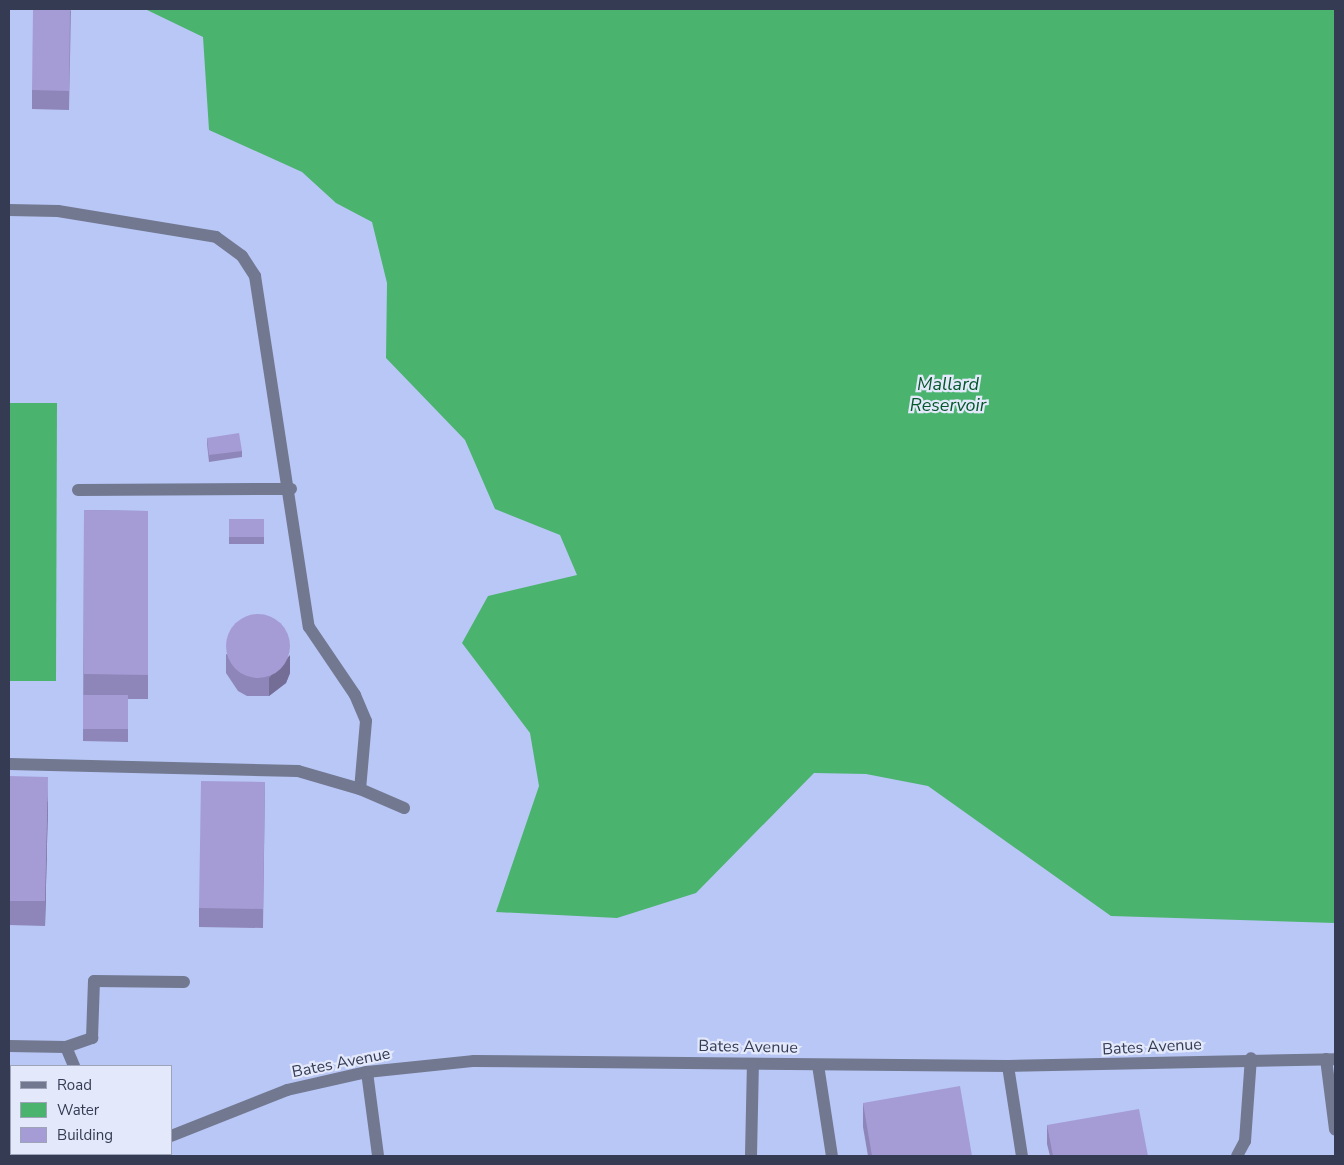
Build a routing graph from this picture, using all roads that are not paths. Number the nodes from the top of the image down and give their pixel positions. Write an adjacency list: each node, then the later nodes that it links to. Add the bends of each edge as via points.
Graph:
1 (9, 210): 2 (street, via 58,211 176,227 216,237 242,256 255,276 263,301)
2 (291, 489): 3 (street, via 247,492); 5 (street, via 309,627 355,696 366,721)
3 (78, 490)
4 (9, 764): 5 (street, via 298,771)
5 (360, 789): 6 (street)
6 (404, 808)
7 (184, 982): 9 (street, via 94,981 92,1038)
8 (9, 1046): 9 (street)
9 (66, 1048): 13 (street)
10 (1251, 1058): 11 (street, Bates Avenue); 15 (street, Bates Avenue, via 1125,1066); 23 (street, via 1245,1141)
11 (1330, 1059): 17 (street)
12 (753, 1064): 14 (street, Bates Avenue); 16 (street, Bates Avenue, via 474,1061); 20 (street)
13 (74, 1065)
14 (818, 1065): 15 (street, Bates Avenue); 21 (street)
15 (1008, 1066): 22 (street)
16 (367, 1072): 18 (street, Bates Avenue, via 286,1090); 19 (street)
17 (1335, 1129)
18 (172, 1136)
19 (378, 1156)
20 (751, 1156)
21 (832, 1156)
22 (1022, 1156)
23 (1236, 1156)

